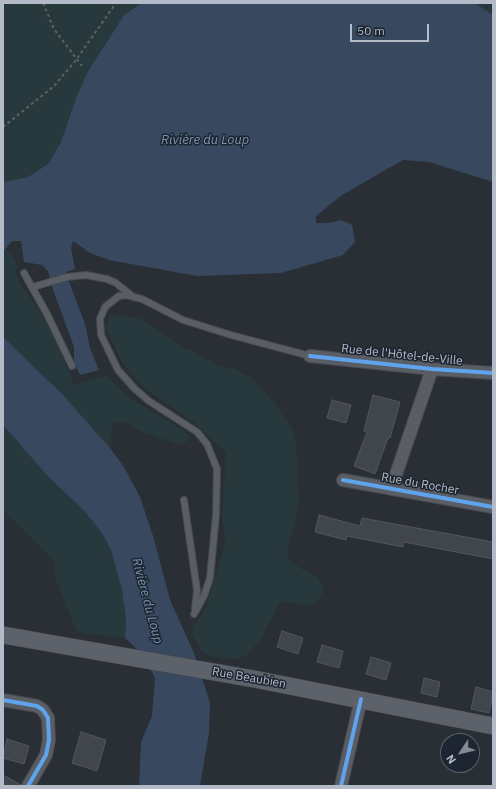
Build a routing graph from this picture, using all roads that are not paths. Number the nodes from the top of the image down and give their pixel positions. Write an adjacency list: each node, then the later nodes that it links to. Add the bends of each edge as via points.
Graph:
1 (24, 273): 2 (lane)
2 (33, 288): 3 (lane, via 67,277 86,276 107,279); 5 (lane)
3 (132, 296): 4 (lane, via 183,320); 10 (lane, via 119,296 105,307 100,318 100,335 109,354 134,389 197,432 207,444 217,469 210,578 194,614 197,590)
4 (310, 356): 6 (street, Rue de l'Hôtel-de-Ville)
5 (72, 366)
6 (432, 369): 7 (street, Rue de l'Hôtel-de-Ville); 9 (street, Rue du Rocher)
7 (493, 373)
8 (344, 480): 9 (street, Rue du Rocher)
9 (391, 489): 11 (street, Rue du Rocher)
10 (184, 500)
11 (493, 507)
12 (3, 635): 13 (main road, Rue Beaubien)
13 (361, 699): 15 (main road, Rue Beaubien); 17 (street)
14 (3, 700): 16 (street, via 37,706 48,718 49,740 46,755)
15 (493, 726)
16 (28, 786)
17 (341, 786)

